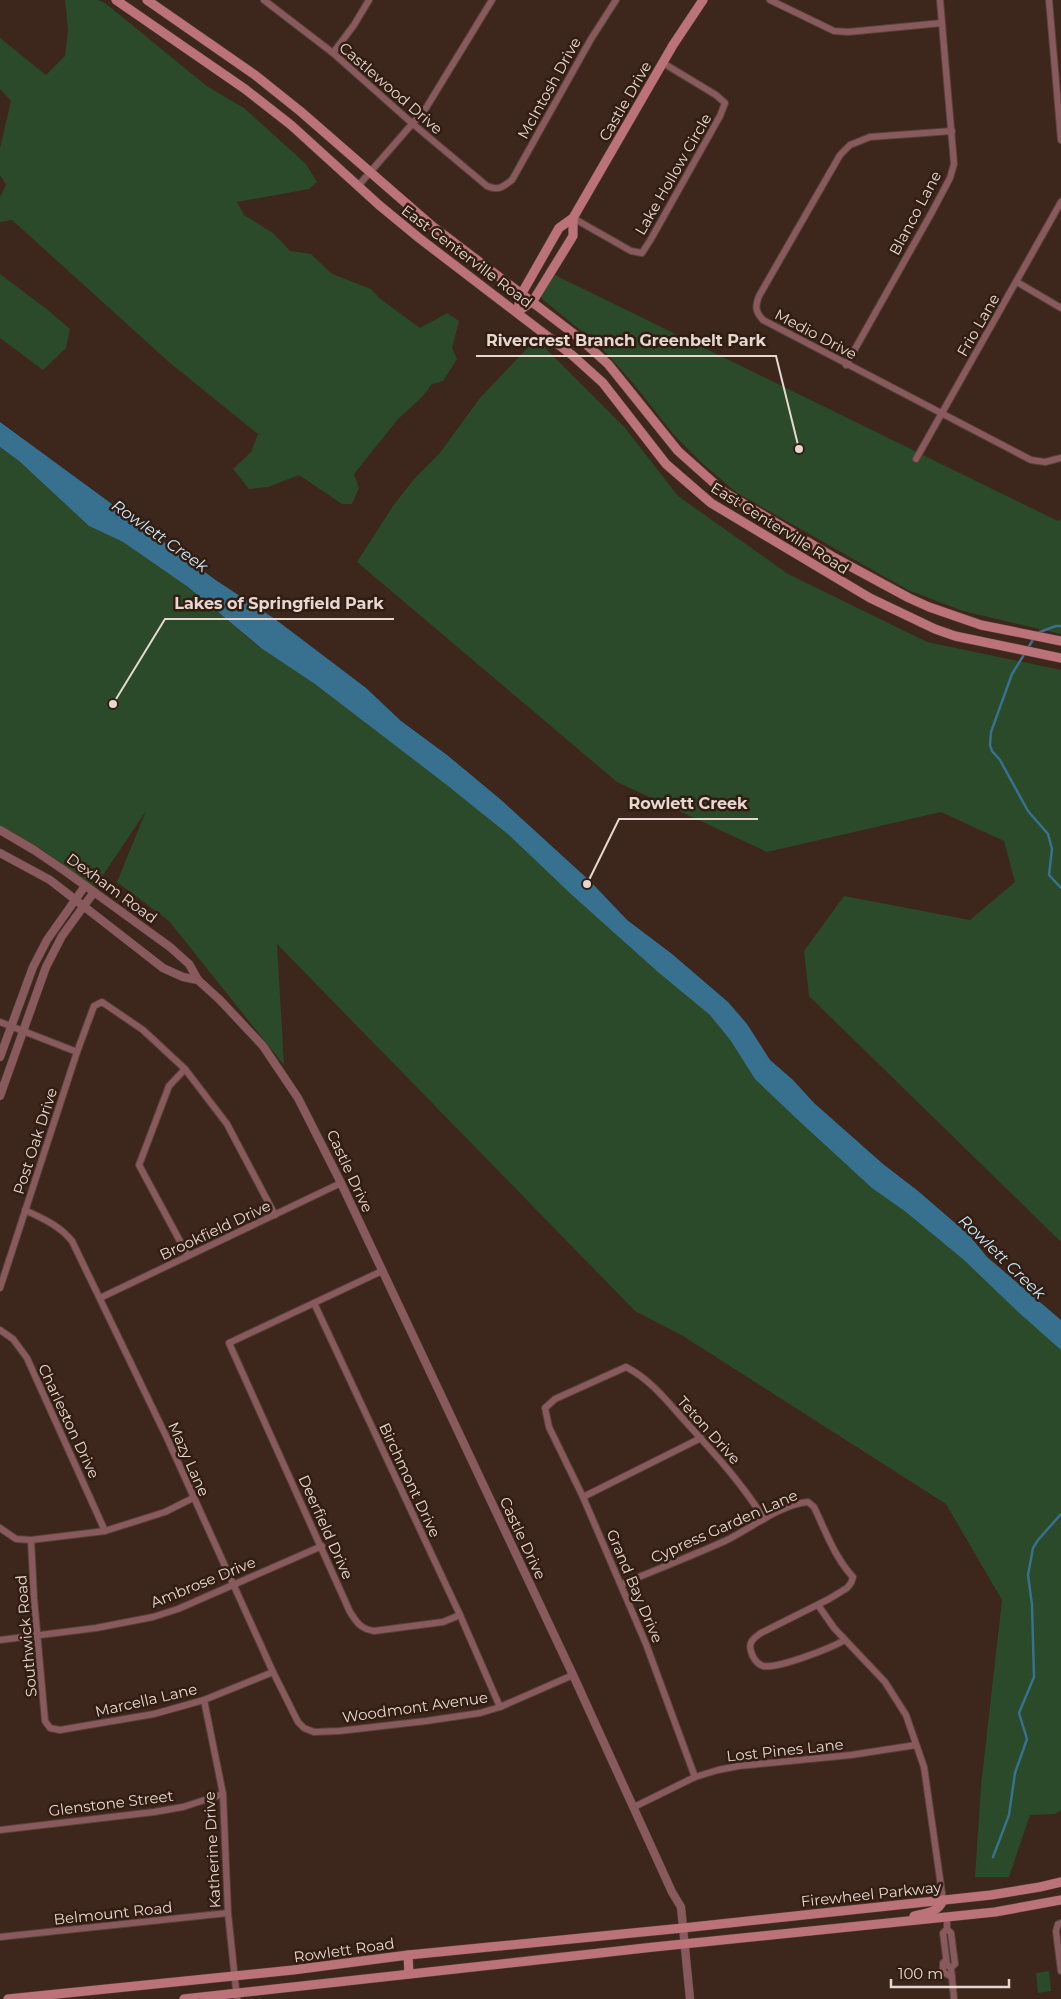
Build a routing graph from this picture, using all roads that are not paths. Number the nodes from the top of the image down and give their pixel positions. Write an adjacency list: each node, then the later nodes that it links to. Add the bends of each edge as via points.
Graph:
1 (116, 0): 18 (main road, East Centerville Road, via 245,89)
2 (147, 0): 17 (main road, East Centerville Road, via 255,75 300,110)
3 (264, 0): 12 (street, Castlewood Drive)
4 (369, 0): 12 (street)
5 (492, 0): 14 (street, via 436,93)
6 (616, 0): 19 (street, McIntosh Drive, via 512,180)
7 (703, 0): 13 (main road, Castle Drive)
8 (770, 0): 11 (street, via 834,31)
9 (940, 0): 11 (street, Blanco Lane)
10 (1049, 0): 16 (street)
11 (942, 23): 15 (street, Blanco Lane)
12 (333, 53): 14 (street, Castlewood Drive)
13 (663, 63): 21 (main road, Castle Drive); 21 (street, Lake Hollow Circle, via 725,103 651,238 642,253 631,251)
14 (413, 124): 17 (street); 19 (street, Castlewood Drive, via 487,186 495,190)
15 (952, 131): 27 (street, Blanco Lane, via 954,164 950,178); 27 (street, Medio Drive, via 870,137 850,145 840,155 759,296 756,313 763,320)
16 (1061, 140)
17 (370, 173): 18 (street); 23 (main road, East Centerville Road, via 431,225)
18 (358, 186): 26 (main road, East Centerville Road, via 419,238)
19 (503, 187)
20 (1061, 202): 22 (street, Frio Lane)
21 (573, 218): 23 (main road, Castle Drive, via 559,228); 24 (main road, Castle Drive, via 573,236)
22 (1017, 282): 25 (street); 28 (street, Frio Lane)
23 (522, 293): 24 (main road, East Centerville Road); 26 (main road, Castle Drive)
24 (533, 301): 26 (main road, Castle Drive); 31 (main road, East Centerville Road, via 608,364 678,451 724,492 909,598 980,625)
25 (1061, 308)
26 (517, 312): 32 (main road, East Centerville Road, via 592,372 666,464 711,503 870,598 934,630)
27 (846, 365): 28 (street, Medio Drive)
28 (942, 414): 29 (street, Medio Drive, via 1031,460 1045,462); 30 (street, Frio Lane)
29 (1061, 458)
30 (916, 459)
31 (1061, 641)
32 (1061, 658)
33 (0, 830): 35 (street, Dexham Road)
34 (0, 853): 37 (street, Dexham Road, via 50,880)
35 (85, 886): 36 (street, Dexham Road); 37 (street)
36 (94, 892): 38 (street); 39 (street, Dexham Road, via 170,947 189,964)
37 (75, 898): 38 (street, Dexham Road); 41 (street, via 33,967)
38 (84, 905): 39 (street, Dexham Road, via 163,968); 42 (street, via 62,936 46,967)
39 (198, 980): 47 (street, Dexham Road, via 263,1046)
40 (0, 1022): 41 (street)
41 (10, 1026): 42 (street); 44 (street)
42 (23, 1031): 43 (street); 46 (street)
43 (77, 1052): 45 (street, Post Oak Drive, via 92,1011 102,1002 143,1030); 49 (street, Post Oak Drive)
44 (0, 1057)
45 (185, 1069): 50 (street, via 227,1124); 51 (street, via 169,1086 140,1166)
46 (0, 1096)
47 (298, 1098): 48 (street, Castle Drive)
48 (341, 1183): 50 (street, Brookfield Drive); 52 (street, Castle Drive)
49 (25, 1210): 53 (street, Post Oak Drive); 54 (street, Mazy Lane, via 64,1231)
50 (275, 1215): 51 (street, Brookfield Drive)
51 (188, 1256): 54 (street, Brookfield Drive)
52 (382, 1272): 55 (street); 74 (street, Castle Drive)
53 (0, 1288)
54 (100, 1298): 60 (street, Mazy Lane)
55 (314, 1303): 65 (street, Deerfield Drive, via 229,1343); 69 (street, Birchmont Drive)
56 (0, 1330): 63 (street, Charleston Drive, via 13,1339 27,1358)
57 (626, 1367): 58 (street, Teton Drive, via 657,1390); 59 (street, Grand Bay Drive, via 555,1399 545,1408 549,1428)
58 (701, 1438): 59 (street); 61 (street, Teton Drive, via 750,1496)
59 (583, 1497): 66 (street, Grand Bay Drive)
60 (193, 1498): 63 (street, via 165,1512); 67 (street, Mazy Lane)
61 (764, 1519): 66 (street, Cypress Garden Lane, via 724,1541); 68 (street, Cypress Garden Lane, via 800,1503 808,1502 814,1507 853,1577 847,1588)
62 (0, 1528): 64 (street, via 16,1539)
63 (105, 1530): 64 (street)
64 (31, 1540): 70 (street, Southwick Road)
65 (322, 1546): 67 (street, Ambrose Drive); 69 (street, Deerfield Drive, via 350,1612 364,1629 374,1631 422,1625)
66 (622, 1584): 80 (street, Grand Bay Drive)
67 (233, 1585): 70 (street, Ambrose Drive, via 178,1609 153,1616); 73 (street, Mazy Lane)
68 (818, 1605): 72 (street); 72 (street, via 752,1640 751,1654 757,1662 763,1666 772,1665 815,1653)
69 (460, 1616): 76 (street, Birchmont Drive)
70 (38, 1636): 71 (street, Ambrose Drive); 77 (street, Southwick Road, via 45,1721)
71 (0, 1640)
72 (845, 1640): 79 (street, via 893,1693 906,1715)
73 (273, 1672): 75 (street, Marcella Lane); 78 (street, Mazy Lane, via 298,1722)
74 (573, 1675): 76 (street, Woodmont Avenue); 82 (street, Castle Drive)
75 (204, 1700): 77 (street, Marcella Lane, via 154,1714 60,1730); 81 (street, Katherine Drive)
76 (500, 1708): 78 (street, Woodmont Avenue, via 426,1722)
77 (50, 1728)
78 (314, 1732)
79 (916, 1745): 80 (street, Lost Pines Lane, via 739,1766); 85 (street, via 930,1798)
80 (695, 1777): 82 (street, Lost Pines Lane)
81 (223, 1794): 83 (street, Glenstone Street, via 154,1812); 87 (street, Katherine Drive)
82 (634, 1807): 91 (street, Castle Drive, via 681,1907)
83 (0, 1830)
84 (1061, 1882): 85 (main road, Firewheel Parkway)
85 (942, 1900): 90 (main road, via 935,1911); 91 (main road, Firewheel Parkway)
86 (1061, 1900): 88 (main road, Firewheel Parkway, via 1014,1910)
87 (228, 1913): 93 (street, Belmount Road); 100 (street, Katherine Drive)
88 (947, 1917): 90 (main road, Firewheel Parkway); 92 (street)
89 (1061, 1923): 98 (street, via 1056,1931)
90 (874, 1925): 94 (main road, Firewheel Parkway)
91 (684, 1928): 94 (street, Castle Drive); 95 (main road, Rowlett Road)
92 (947, 1929): 96 (street, via 943,1933); 97 (street, via 952,1933 955,1964)
93 (0, 1937)
94 (686, 1944): 99 (main road, Rowlett Road); 105 (street, Castle Drive)
95 (408, 1955): 99 (main road); 100 (main road, Rowlett Road)
96 (946, 1961): 97 (street); 101 (street, via 943,1972)
97 (951, 1968): 101 (street)
98 (1061, 1971)
99 (409, 1974): 102 (main road, Rowlett Road)
100 (236, 1976): 102 (street, Katherine Drive); 103 (main road, Rowlett Road)
101 (952, 1978): 106 (street)
102 (237, 1996): 104 (main road, Rowlett Road)
103 (8, 1999)
104 (184, 1999)
105 (690, 1999)
106 (954, 1999)

